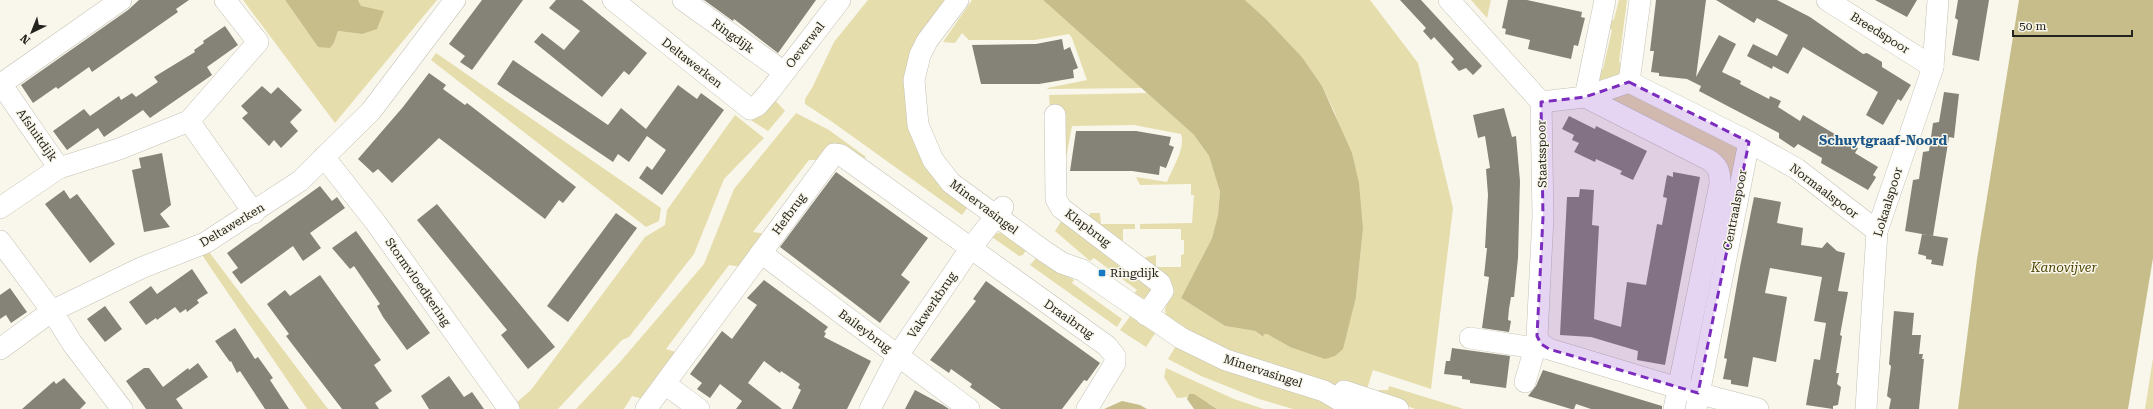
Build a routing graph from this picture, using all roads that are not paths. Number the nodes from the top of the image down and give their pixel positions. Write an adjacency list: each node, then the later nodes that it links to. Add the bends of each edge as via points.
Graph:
1 (121, 0): 23 (street, Afsluitdijk, via 1,84)
2 (225, 0): 20 (street, Afsluitdijk, via 258,42)
3 (455, 0): 22 (street, Deltawerken, via 372,111)
4 (614, 0): 16 (street, Deltawerken, via 750,108 758,105)
5 (683, 0): 14 (street, Ringdijk)
6 (840, 0): 14 (street, Oeverwal)
7 (958, 0): 25 (street, Minervasingel, via 939,26 930,64 927,106 946,156)
8 (1449, 0): 18 (street)
9 (1605, 0): 17 (street)
10 (1640, 0): 15 (street)
11 (1827, 0): 13 (street, Breedspoor)
12 (1938, 0): 13 (street, Lokaalspoor)
13 (1933, 67): 27 (street, Lokaalspoor)
14 (784, 72): 16 (street, Oeverwal)
15 (1629, 82): 17 (street); 21 (street)
16 (770, 91)
17 (1585, 97): 18 (street); 39 (street, Centraalspoor, via 1707,159 1715,164 1720,172 1720,184)
18 (1541, 102): 34 (street, Staatsspoor, via 1543,217)
19 (1055, 115): 32 (street, Klapbrug, via 1056,199 1061,208 1160,283 1163,292)
20 (189, 121): 23 (street, Afsluitdijk, via 119,149); 26 (street)
21 (1749, 142): 27 (street, Normaalspoor, via 1797,169); 41 (street, Centraalspoor)
22 (324, 157): 26 (street, Deltawerken, via 300,181); 43 (street, Stormvloedkering, via 376,223)
23 (59, 168): 24 (street, Afsluitdijk)
24 (0, 208)
25 (999, 212): 29 (street, Vakwerkbrug); 32 (street, Minervasingel, via 1068,254 1082,270)
26 (254, 213): 31 (street, Deltawerken, via 205,243 115,280)
27 (1877, 231): 53 (street, Lokaalspoor)
28 (0, 241): 31 (street)
29 (970, 249): 30 (street, Hefbrug, via 841,155 834,154); 36 (street, Vakwerkbrug); 48 (street, Draaibrug, via 1107,346 1115,356 1111,371)
30 (761, 253): 36 (street, Baileybrug); 38 (street, Hefbrug)
31 (52, 311): 35 (street, Deltawerken); 42 (street)
32 (1146, 315): 40 (street, Minervasingel, via 1181,338 1226,360)
33 (1470, 338): 34 (street)
34 (1538, 346): 37 (street, Staatsspoor); 39 (street)
35 (0, 349)
36 (898, 355): 46 (street, Vakwerkbrug); 47 (street, Baileybrug)
37 (1525, 382)
38 (665, 384): 44 (street, Hefbrug); 45 (street)
39 (1678, 388): 41 (street); 51 (street, Centraalspoor)
40 (1324, 391): 49 (street, Minervasingel, via 1346,404); 50 (street, Minervasingel, via 1346,391)
41 (1697, 401): 52 (street)
42 (120, 408)
43 (508, 409)
44 (646, 409)
45 (699, 409)
46 (870, 409)
47 (969, 409)
48 (1087, 409)
49 (1361, 409)
50 (1398, 409)
51 (1674, 409)
52 (1758, 409)
53 (1866, 409)

